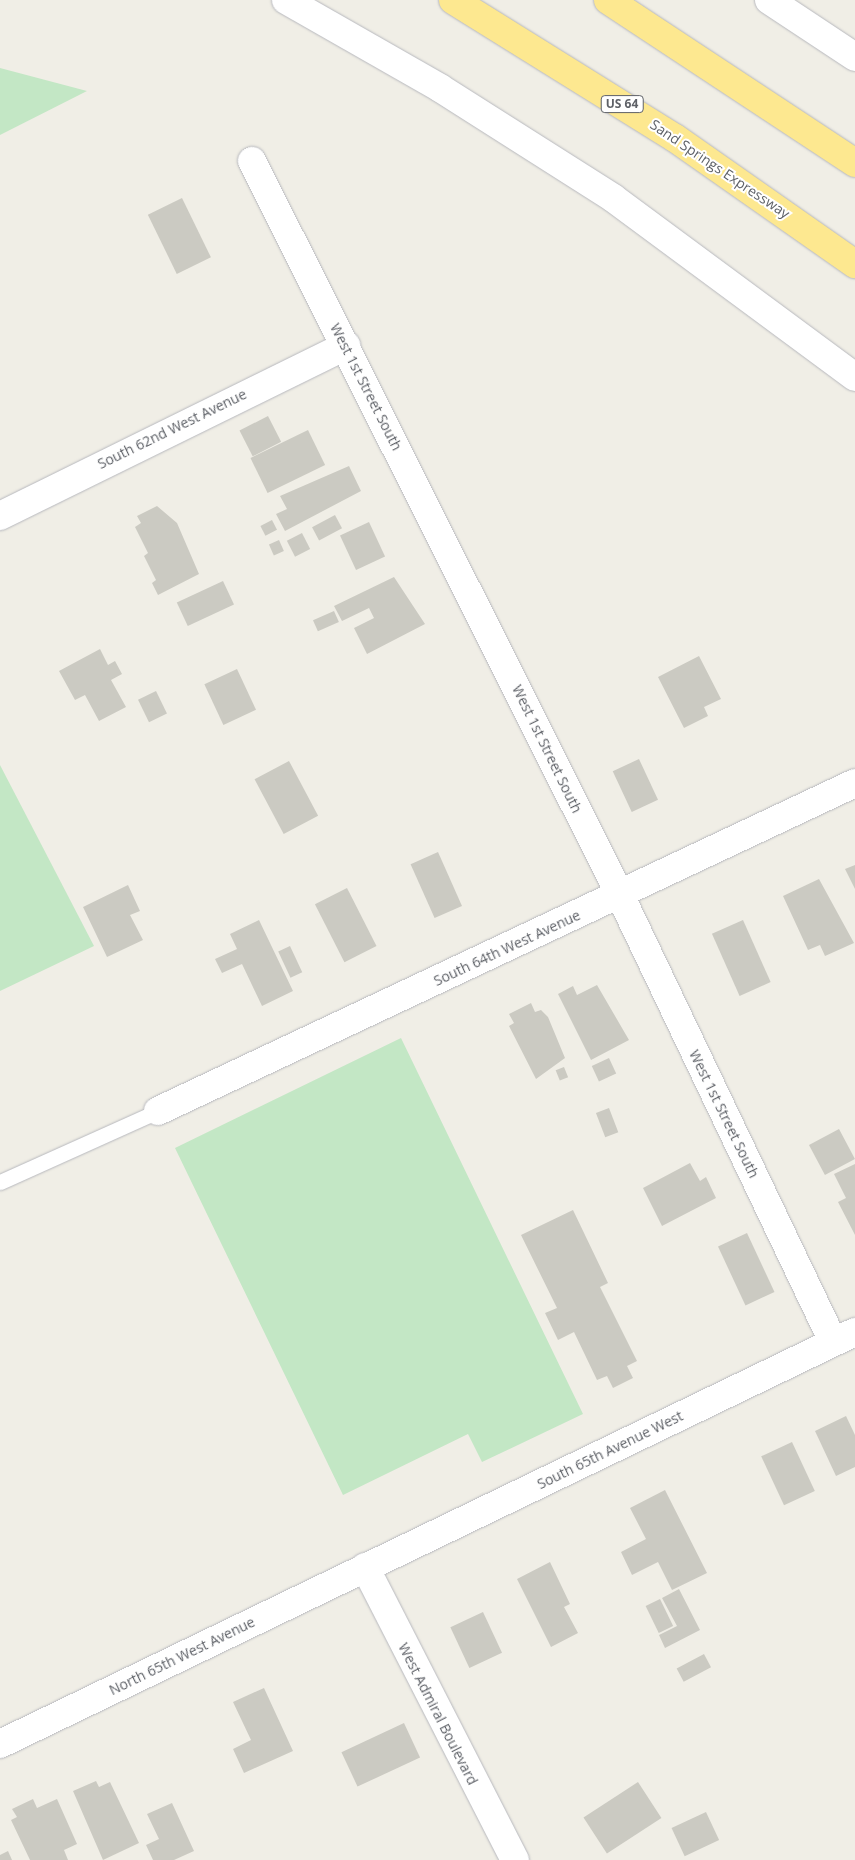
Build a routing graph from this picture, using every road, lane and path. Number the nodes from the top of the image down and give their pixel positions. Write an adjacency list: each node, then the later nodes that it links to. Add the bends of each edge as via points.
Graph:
1 (286, 0): 10 (street, via 440,88 613,198)
2 (453, 0): 8 (highway, Sand Springs Expressway / US 64, via 675,138)
3 (608, 0): 7 (highway)
4 (769, 0): 5 (street)
5 (855, 57)
6 (252, 161): 9 (street, West 1st Street South)
7 (855, 163)
8 (855, 264)
9 (346, 346): 11 (street, South 62nd West Avenue); 13 (street, West 1st Street South)
10 (855, 377)
11 (0, 516)
12 (855, 783): 13 (street, South 64th West Avenue)
13 (620, 895): 14 (street, South 64th West Avenue); 16 (street, West 1st Street South)
14 (158, 1111): 15 (lane)
15 (0, 1182)
16 (844, 1337): 17 (street, South 65th Avenue West)
17 (365, 1567): 18 (street, North 65th West Avenue); 19 (street, West Admiral Boulevard)
18 (0, 1744)
19 (515, 1860)

